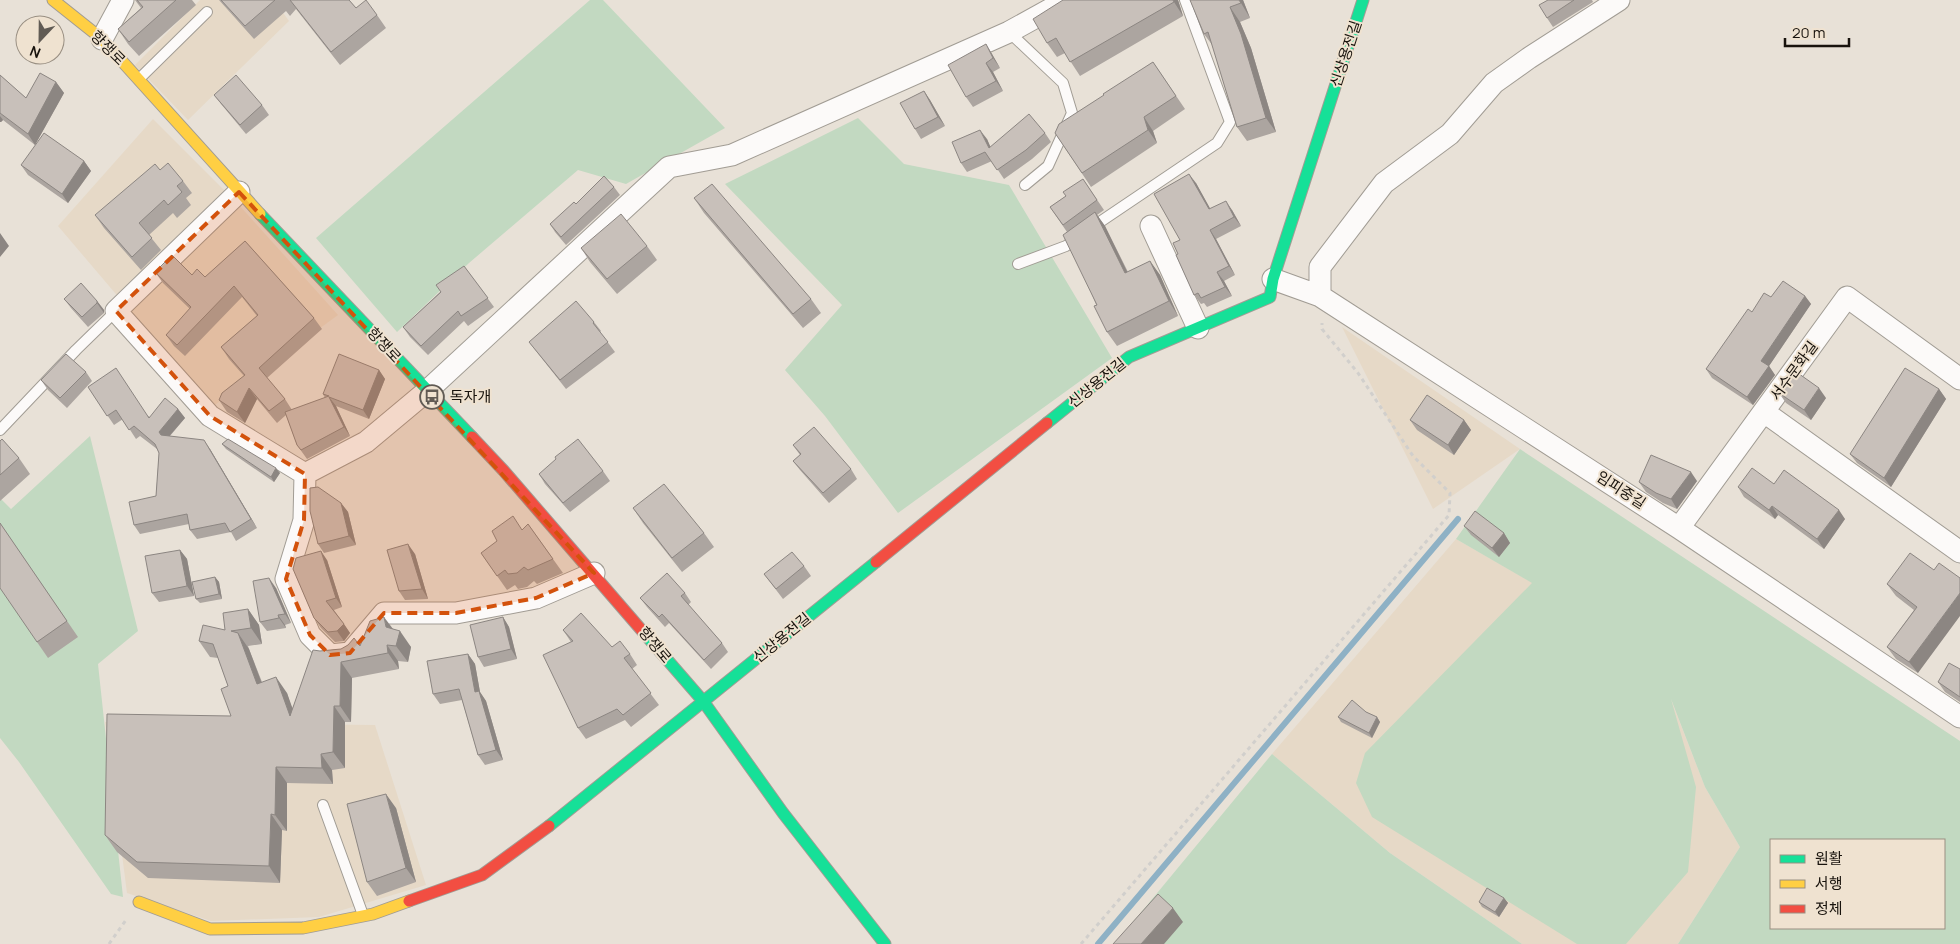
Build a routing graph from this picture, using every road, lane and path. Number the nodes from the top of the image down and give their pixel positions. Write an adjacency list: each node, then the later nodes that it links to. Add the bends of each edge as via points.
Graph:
1 (52, 0): 9 (street, 항쟁로)
2 (123, 0): 9 (street)
3 (1067, 0): 8 (street)
4 (1185, 0): 14 (lane, via 1230,122 1216,143 1066,246)
5 (1363, 0): 15 (street, 신상용전길)
6 (1620, 0): 16 (street, via 1494,83 1450,134 1384,183 1320,267)
7 (207, 12): 10 (lane)
8 (1009, 32): 11 (lane, via 1063,83 1072,113 1048,166); 20 (street, via 732,155 669,167)
9 (102, 39): 10 (street, 항쟁로)
10 (138, 79): 12 (street, 항쟁로)
11 (1025, 185)
12 (239, 192): 17 (street); 20 (street, 항쟁로)
13 (1151, 226): 18 (street)
14 (1018, 264)
15 (1273, 279): 16 (street, 임피중길); 18 (street, 신상용전길, via 1270,297)
16 (1320, 296): 24 (street, 임피중길); 33 (path, via 1322,329 1358,373 1413,456 1450,492 1450,515)
17 (116, 311): 22 (lane); 23 (street, via 210,416)
18 (1198, 328): 27 (street, 신상용전길, via 1129,357)
19 (1960, 379): 21 (street, 서수문화길, via 1847,297)
20 (427, 391): 23 (street, via 366,442); 26 (street, 항쟁로, via 504,471)
21 (1764, 412): 24 (street); 25 (street, 서수문화길)
22 (0, 430)
23 (305, 474): 26 (street, via 304,520 286,578 310,635 330,655 350,653 384,613 456,613 536,598)
24 (1679, 528): 28 (street, 임피중길)
25 (1960, 552)
26 (594, 573): 27 (street, 항쟁로)
27 (703, 702): 31 (street, via 498,865 482,875); 32 (street, 항쟁로, via 783,813)
28 (1960, 717)
29 (323, 805): 31 (lane)
30 (139, 902): 31 (street, via 210,929 303,928)
31 (363, 916)
32 (885, 944)
33 (1082, 944)

